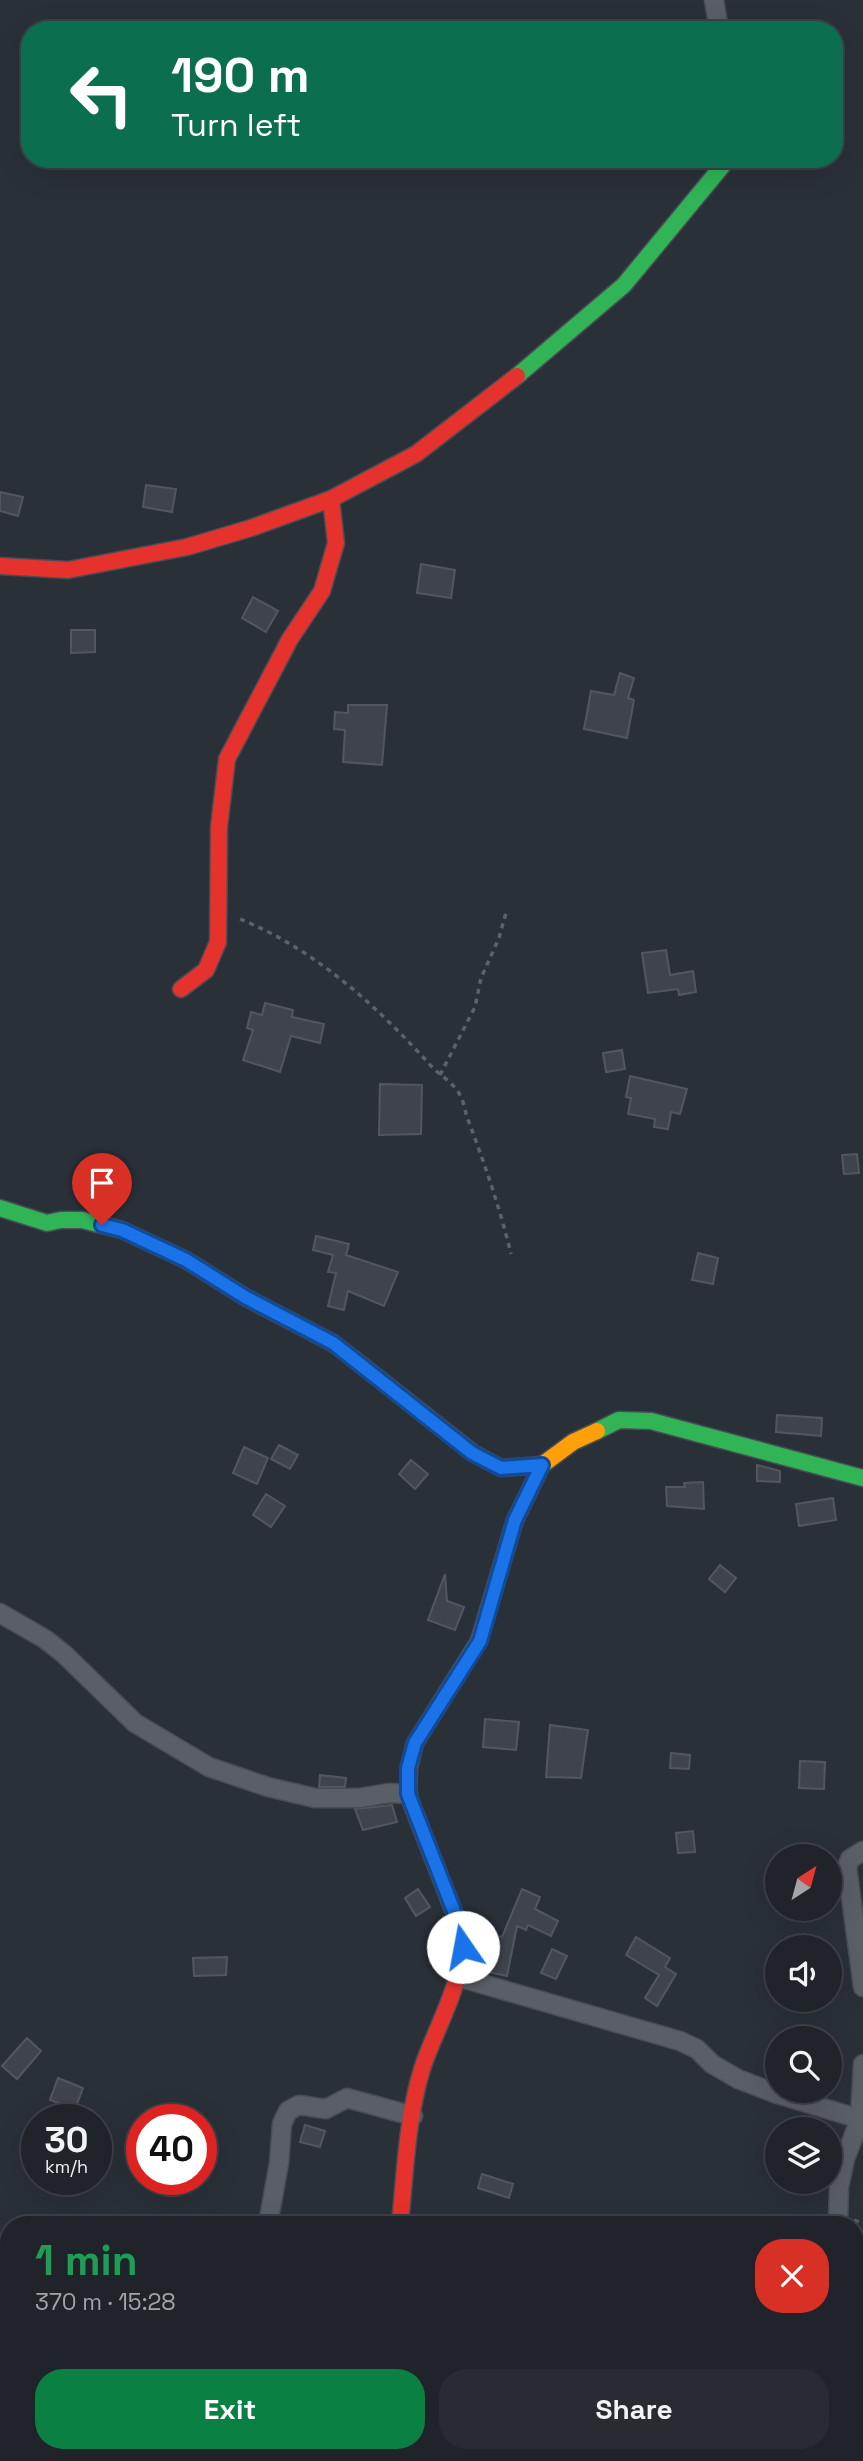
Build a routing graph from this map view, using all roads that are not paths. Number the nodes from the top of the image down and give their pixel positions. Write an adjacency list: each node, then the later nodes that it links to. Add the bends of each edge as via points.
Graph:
1 (714, 0): 2 (street)
2 (718, 21)
3 (721, 168): 4 (street, via 624,285 506,386 416,454)
4 (331, 499): 5 (street, via 187,547 68,570); 6 (street, via 336,543 322,591 290,639 227,759 219,827 218,942 200,979)
5 (0, 566)
6 (181, 989)
7 (0, 1208): 8 (street, via 47,1223 82,1220 122,1230 186,1260 333,1343 472,1453 501,1468)
8 (542, 1465): 9 (street, via 608,1424 651,1421); 11 (street, via 515,1520 480,1641 415,1743 408,1768)
9 (863, 1478)
10 (0, 1613): 11 (street, via 64,1654 135,1723 209,1767 315,1798)
11 (408, 1794): 13 (street, via 461,1930)
12 (863, 1851): 14 (street, via 850,1859 847,1867)
13 (458, 1977): 16 (street, via 422,2070); 17 (street, via 680,2041 738,2079)
14 (863, 1987)
15 (863, 2064): 17 (street)
16 (413, 2116): 18 (street, via 347,2098 327,2109 299,2105 288,2111 282,2124); 19 (street)
17 (860, 2119): 20 (street, via 845,2159)
18 (269, 2216)
19 (401, 2216)
20 (838, 2216)

